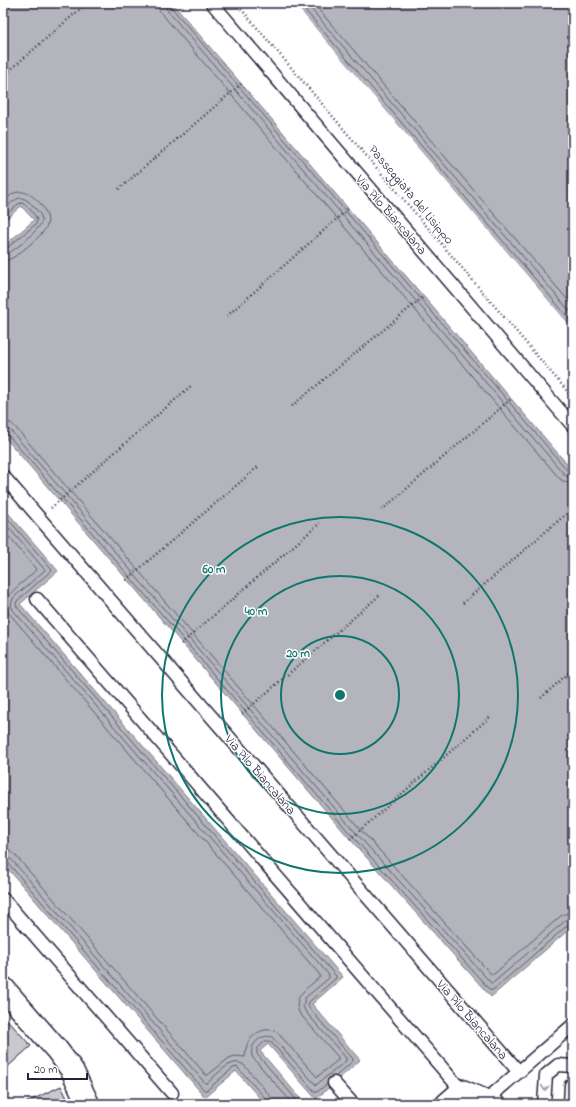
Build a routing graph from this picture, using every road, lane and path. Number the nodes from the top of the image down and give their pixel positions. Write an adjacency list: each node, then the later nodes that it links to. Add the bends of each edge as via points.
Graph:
1 (87, 3): 4 (path)
2 (212, 3): 14 (lane, Via Pilo Biancalana)
3 (236, 3): 11 (path, Passeggiata del Lisippo)
4 (3, 76)
5 (241, 84): 6 (path)
6 (120, 189)
7 (348, 209): 9 (path)
8 (423, 297): 13 (path)
9 (227, 316)
10 (192, 385): 18 (path)
11 (573, 398)
12 (511, 399): 19 (path)
13 (292, 406)
14 (573, 426)
15 (259, 466): 21 (path)
16 (3, 476): 35 (lane, Via Pilo Biancalana)
17 (573, 508): 24 (path)
18 (50, 509)
19 (382, 510)
20 (320, 523): 25 (path)
21 (126, 580)
22 (382, 594): 28 (path)
23 (37, 599): 39 (lane)
24 (463, 603)
25 (182, 644)
26 (573, 669): 27 (path)
27 (540, 698)
28 (242, 714)
29 (490, 717): 30 (path)
30 (350, 840)
31 (3, 899): 38 (lane)
32 (3, 988): 41 (street, via 72,1070)
33 (573, 1025): 35 (lane)
34 (573, 1066): 43 (lane, one-way to 43, via 558,1065 546,1075)
35 (519, 1072): 40 (lane)
36 (334, 1083): 42 (lane)
37 (573, 1083): 44 (lane)
38 (172, 1093)
39 (454, 1098): 40 (street)
40 (489, 1102)
41 (88, 1104)
42 (353, 1104)
43 (544, 1104)
44 (570, 1104)

